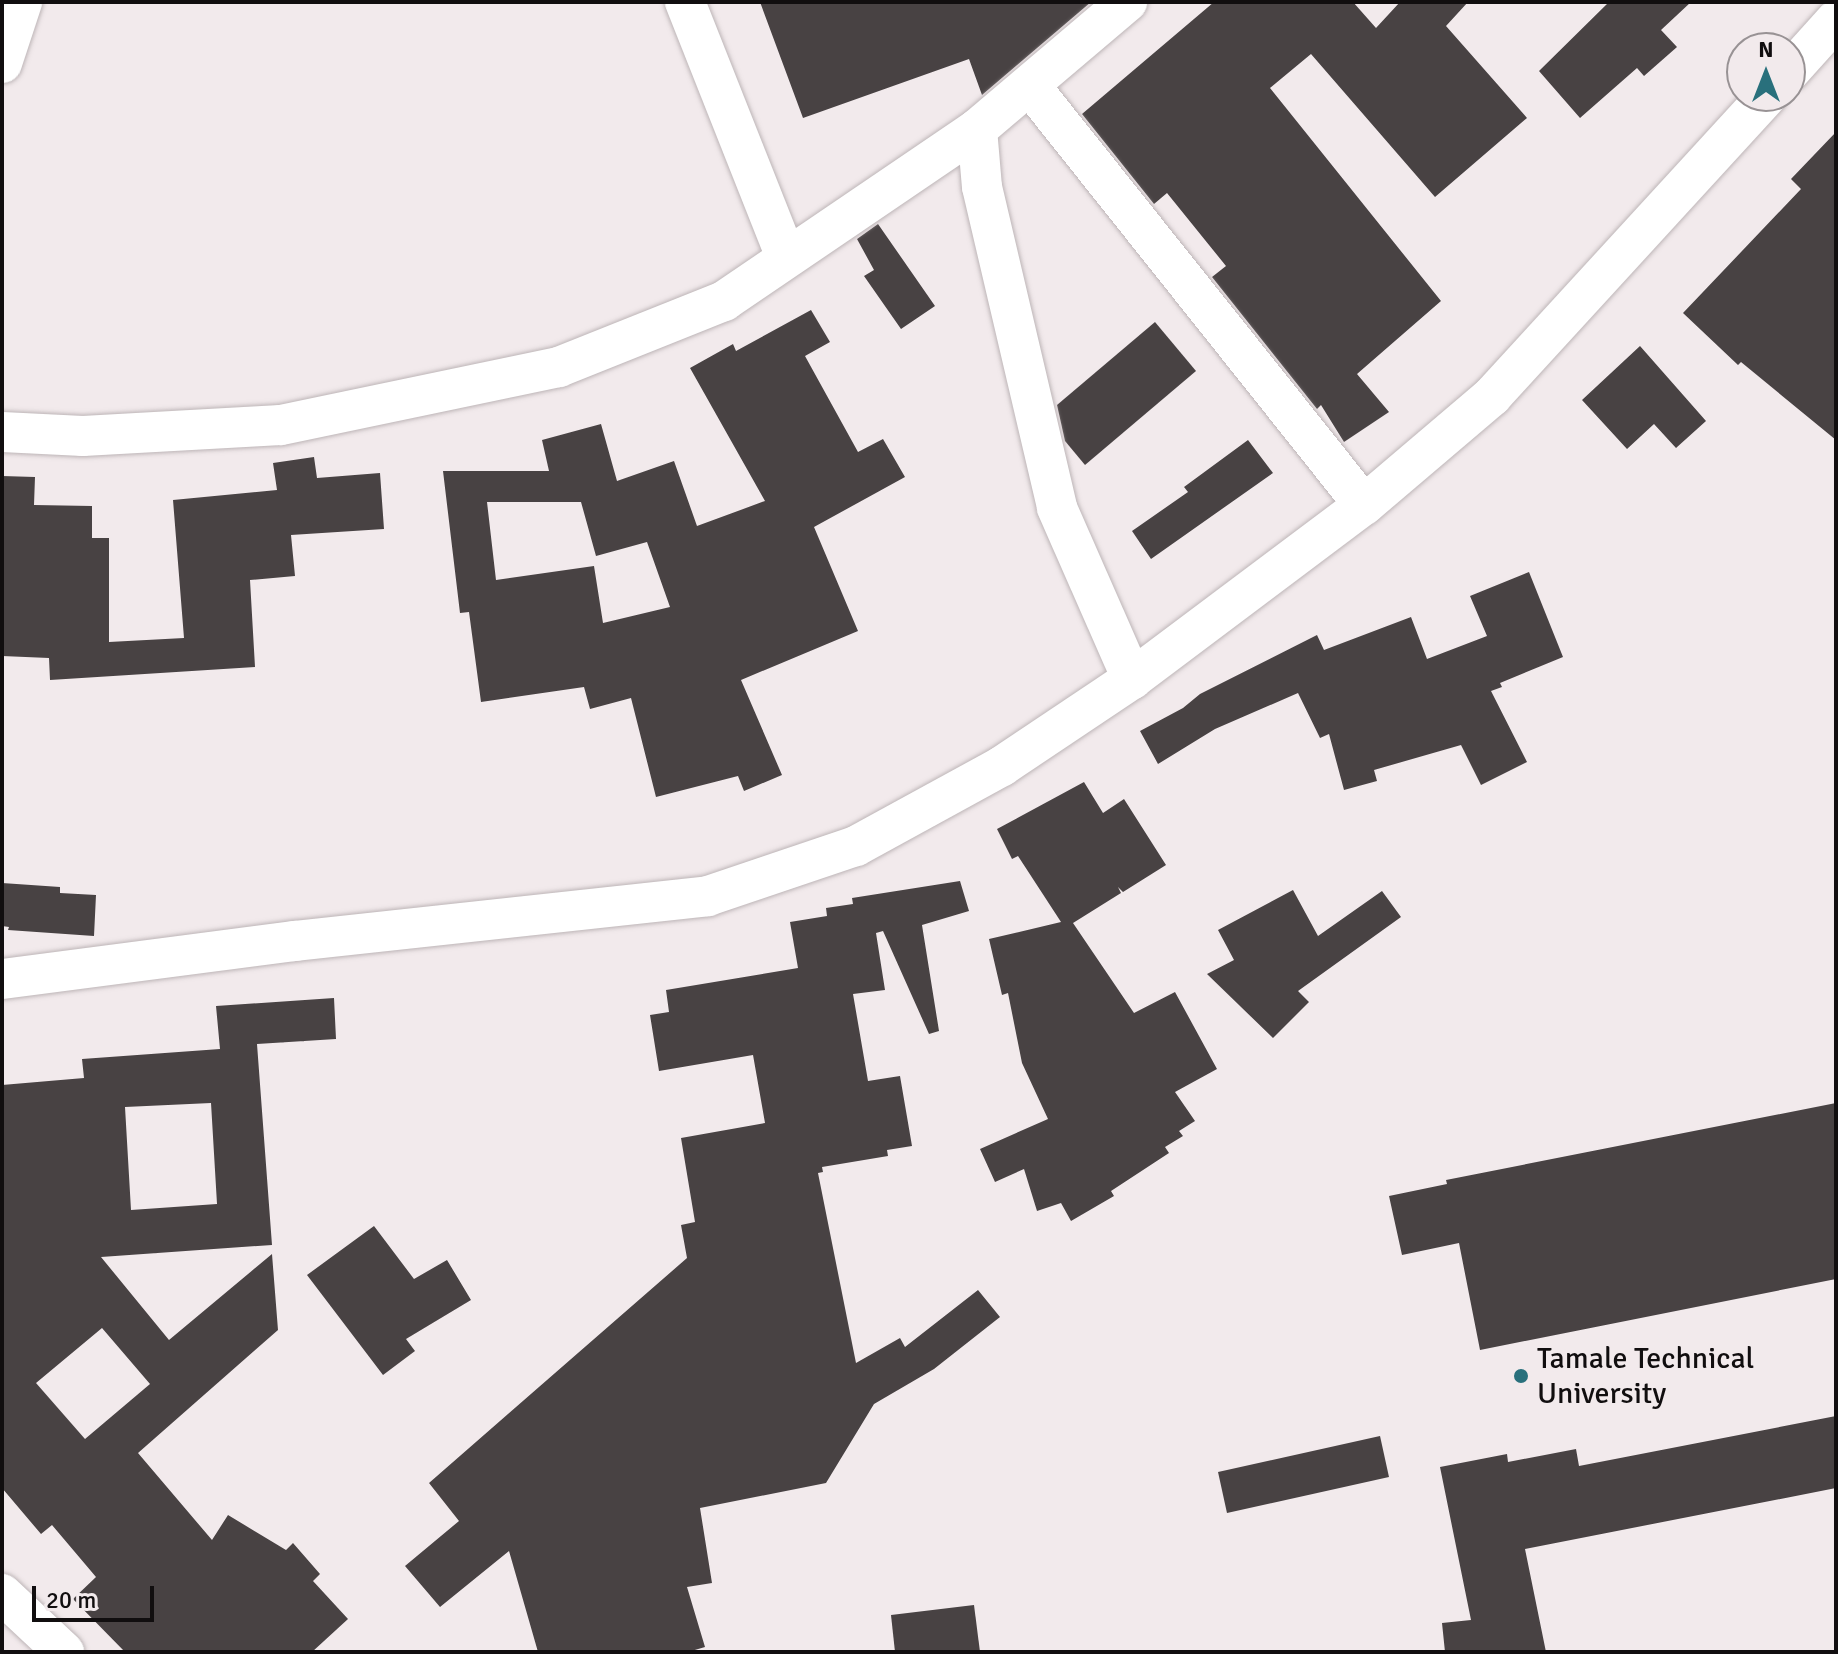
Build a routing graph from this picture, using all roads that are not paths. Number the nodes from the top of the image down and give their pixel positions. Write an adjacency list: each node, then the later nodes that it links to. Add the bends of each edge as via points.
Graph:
1 (22, 2): 6 (street)
2 (685, 2): 10 (street)
3 (1127, 2): 7 (street)
4 (1836, 20): 5 (street)
5 (1806, 53)
6 (2, 63)
7 (1031, 87): 9 (street); 12 (street)
8 (1752, 112): 12 (street, via 1492,396)
9 (977, 129): 10 (street); 13 (street, via 982,187 1057,508)
10 (786, 257): 11 (street, via 724,301 559,367 281,425 83,436)
11 (2, 432)
12 (1364, 505): 13 (street)
13 (1132, 679): 14 (street, via 1002,766 856,846 708,896)
14 (2, 979)
15 (2, 1594): 16 (street)
16 (64, 1652)

